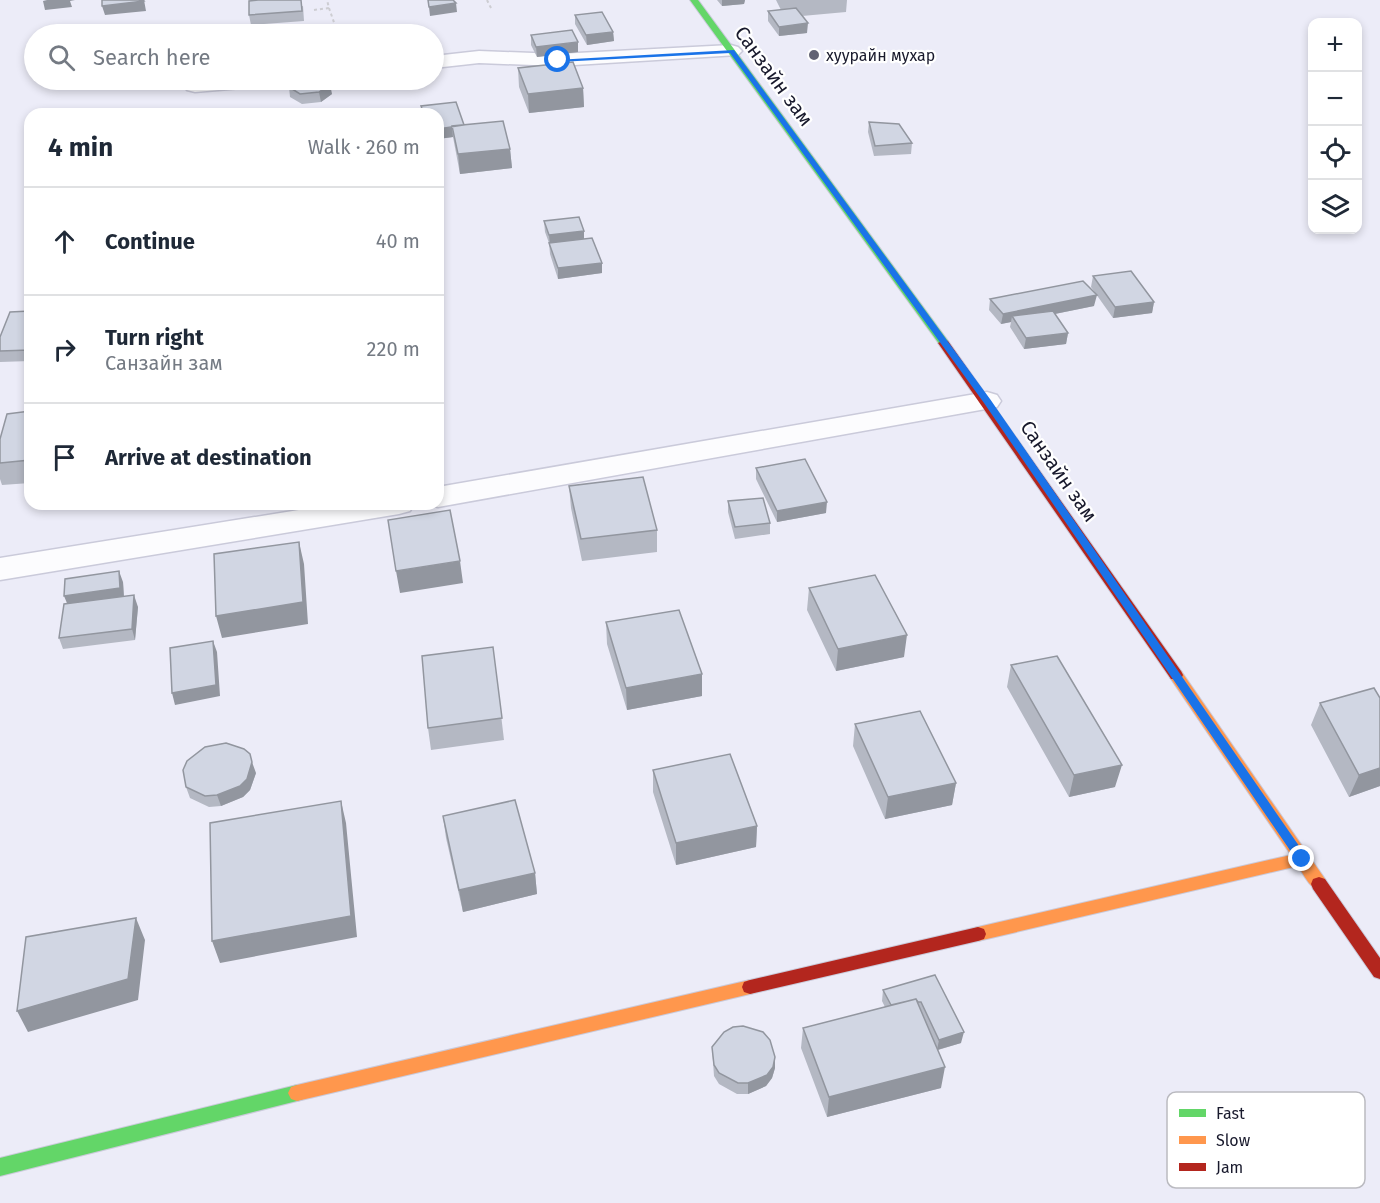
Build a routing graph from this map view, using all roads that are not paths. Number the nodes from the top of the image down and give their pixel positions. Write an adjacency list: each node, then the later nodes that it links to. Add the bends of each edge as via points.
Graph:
1 (694, 0): 2 (main road, Санзайн зам)
2 (731, 51): 3 (street, via 558,60 479,57); 4 (main road, Санзайн зам)
3 (444, 61)
4 (987, 401): 5 (street); 8 (main road, Санзайн зам)
5 (444, 496)
6 (362, 510): 7 (street)
7 (0, 569)
8 (1302, 859): 9 (main road, Санзайн зам); 10 (main road, via 267,1100)
9 (1380, 972)
10 (0, 1167)

